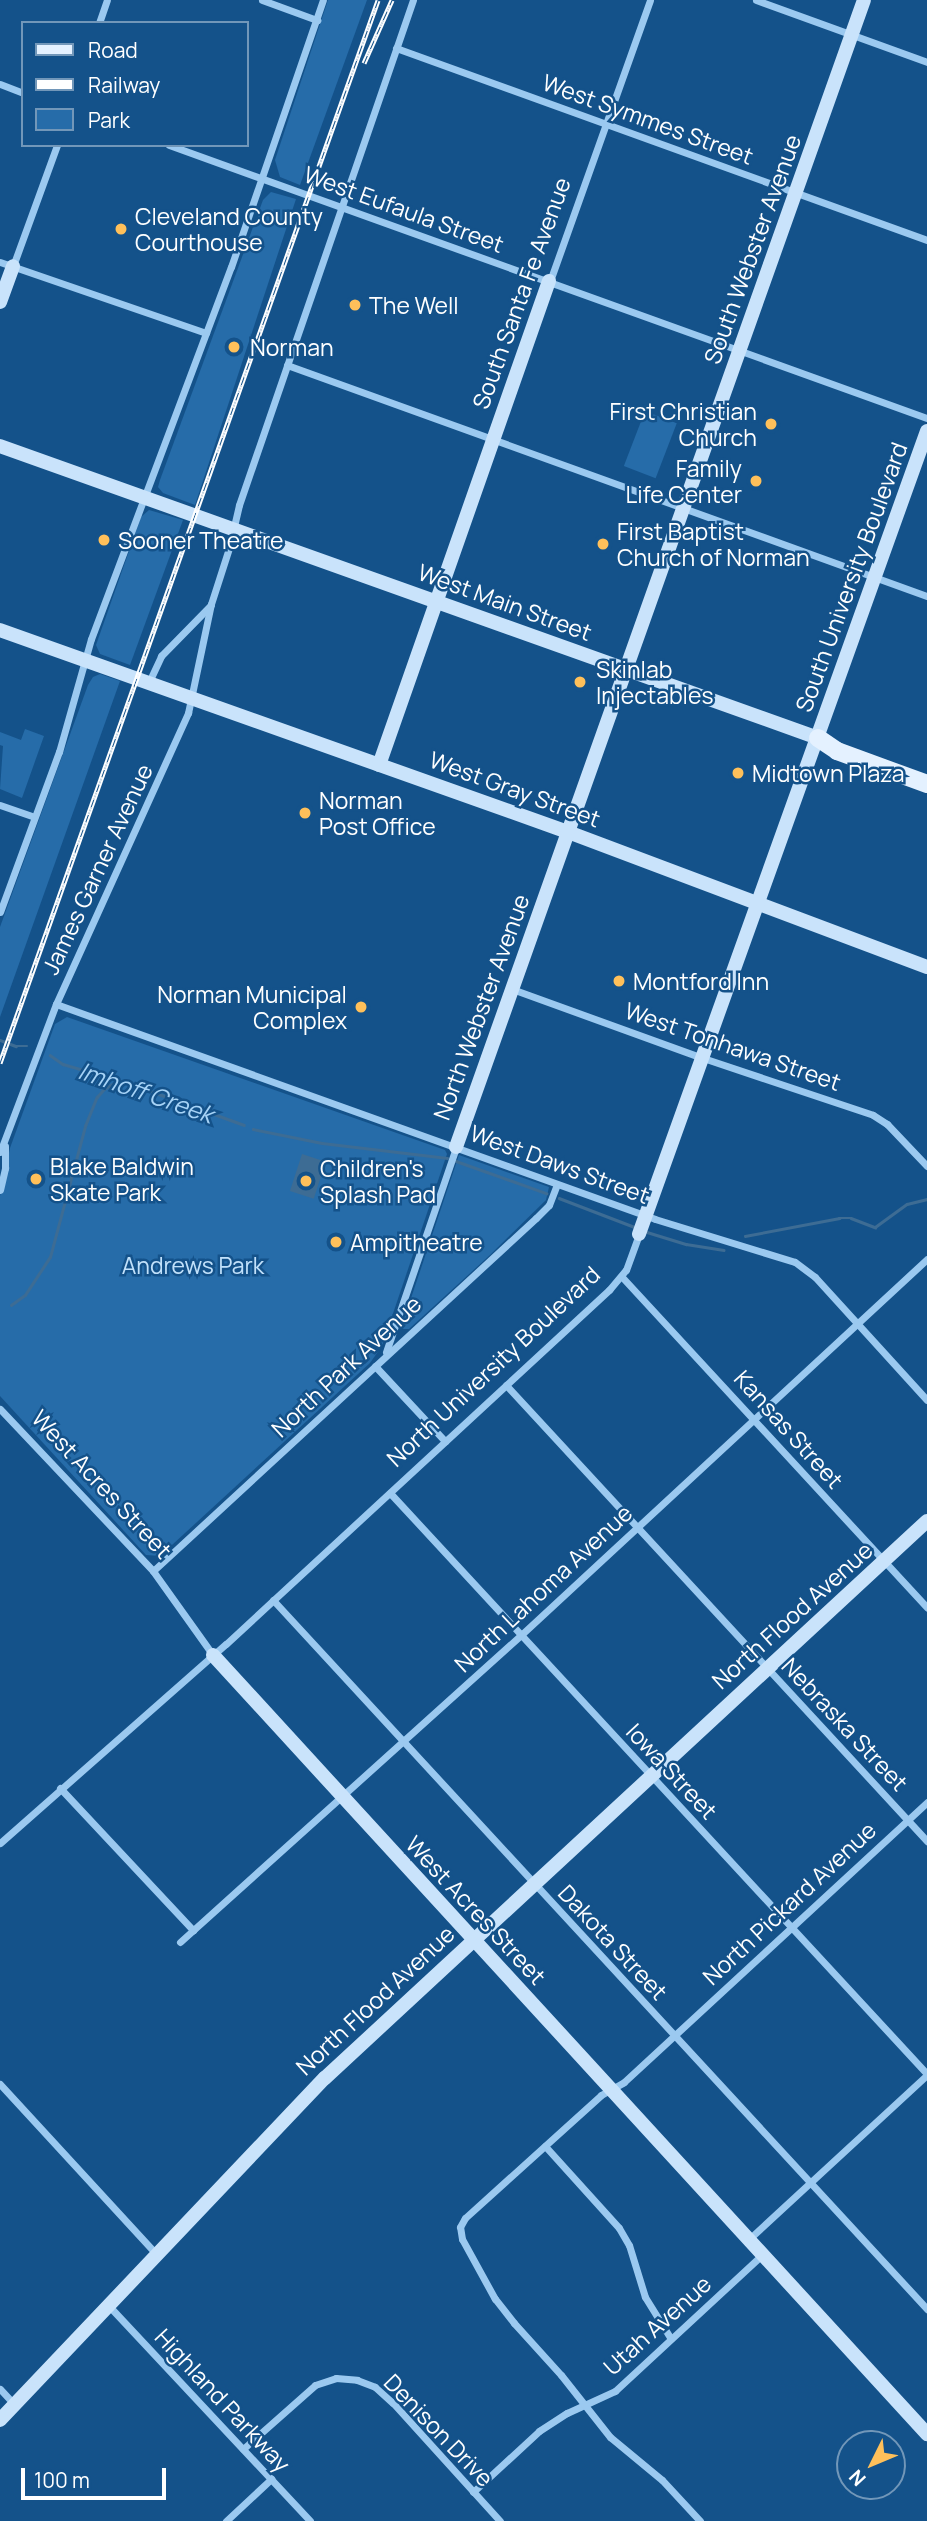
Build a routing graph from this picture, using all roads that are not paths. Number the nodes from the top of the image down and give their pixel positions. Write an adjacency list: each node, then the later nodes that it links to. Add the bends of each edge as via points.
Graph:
1 (107, 0): 9 (street)
2 (262, 0): 8 (street)
3 (323, 0): 8 (street)
4 (413, 0): 11 (street, James Garner Avenue)
5 (650, 0): 15 (street, South Santa Fe Avenue)
6 (756, 0): 10 (street)
7 (864, 0): 10 (street, South Webster Avenue)
8 (317, 20): 18 (street)
9 (100, 21)
10 (852, 35): 12 (street); 19 (street, South Webster Avenue)
11 (397, 48): 15 (street, West Symmes Street); 20 (street, James Garner Avenue)
12 (927, 62)
13 (0, 84): 14 (street)
14 (21, 92)
15 (606, 124): 19 (street, West Symmes Street); 23 (street, South Santa Fe Avenue)
16 (56, 147): 22 (street)
17 (175, 147): 18 (street, West Eufaula Street)
18 (263, 179): 20 (street, West Eufaula Street); 25 (street)
19 (796, 192): 21 (street, West Symmes Street); 26 (street, South Webster Avenue)
20 (341, 207): 23 (street, West Eufaula Street); 27 (street, James Garner Avenue)
21 (927, 240)
22 (7, 264): 24 (street); 25 (street)
23 (549, 281): 26 (street, West Eufaula Street); 30 (street, South Santa Fe Avenue)
24 (0, 302)
25 (206, 333): 32 (street)
26 (740, 350): 28 (street, West Eufaula Street); 33 (street, South Webster Avenue)
27 (287, 365): 30 (street); 34 (street, James Garner Avenue)
28 (927, 418)
29 (927, 431): 35 (street, South University Boulevard)
30 (493, 439): 33 (street); 37 (street, South Santa Fe Avenue)
31 (0, 446): 32 (street, West Main Street)
32 (144, 497): 34 (street, West Main Street); 40 (street)
33 (684, 508): 35 (street); 41 (street, South Webster Avenue)
34 (233, 530): 37 (street, West Main Street); 38 (street, James Garner Avenue)
35 (875, 577): 36 (street); 44 (street, South University Boulevard)
36 (927, 596)
37 (435, 602): 41 (street, West Main Street); 45 (street, South Santa Fe Avenue)
38 (211, 604): 42 (street, James Garner Avenue, via 161,656); 43 (street, James Garner Avenue)
39 (0, 630): 40 (street, West Gray Street)
40 (85, 659): 42 (street, West Gray Street); 48 (street, via 59,752)
41 (624, 671): 44 (street, West Main Street); 49 (street, North Webster Avenue)
42 (149, 682): 43 (street, West Gray Street)
43 (192, 699): 45 (street, West Gray Street); 54 (street, James Garner Avenue, via 135,836 110,880)
44 (818, 737): 46 (main road, West Main Street, via 837,751); 50 (street, North University Boulevard)
45 (379, 765): 49 (street, West Gray Street)
46 (927, 784)
47 (0, 805): 48 (street)
48 (34, 817): 51 (street)
49 (568, 832): 50 (street, West Gray Street); 53 (street, North Webster Avenue)
50 (759, 903): 52 (street, West Gray Street); 55 (street, North University Boulevard)
51 (0, 912)
52 (927, 967)
53 (511, 989): 55 (street, West Tonhawa Street); 56 (street, North Webster Avenue)
54 (56, 1004): 56 (street, West Daws Street); 57 (street, James Garner Avenue)
55 (702, 1058): 58 (street, West Tonhawa Street, via 873,1115); 61 (street, North University Boulevard)
56 (456, 1147): 59 (street, West Daws Street); 65 (street, North Webster Avenue)
57 (2, 1149): 60 (street, James Garner Avenue, via 5,1168)
58 (927, 1166)
59 (557, 1184): 61 (street, West Daws Street); 65 (street, North Park Avenue, via 549,1205)
60 (0, 1190)
61 (643, 1224): 63 (street, North University Boulevard); 64 (street, West Daws Street, via 795,1262)
62 (927, 1259): 64 (street, North Lahoma Avenue)
63 (622, 1277): 67 (street, North University Boulevard); 70 (street, Kansas Street)
64 (858, 1324): 68 (street, West Daws Street); 70 (street, North Lahoma Avenue)
65 (382, 1359): 66 (street, North Park Avenue)
66 (375, 1366): 71 (street); 76 (street, North Park Avenue)
67 (506, 1385): 71 (street, North University Boulevard); 74 (street, Nebraska Street)
68 (927, 1400)
69 (0, 1409): 76 (street, West Acres Street)
70 (754, 1419): 74 (street, North Lahoma Avenue); 75 (street, Kansas Street)
71 (445, 1441): 72 (street, North University Boulevard)
72 (390, 1493): 77 (street, North University Boulevard); 79 (street, Iowa Street)
73 (927, 1521): 75 (street, North Flood Avenue)
74 (638, 1528): 79 (street, North Lahoma Avenue); 81 (street, Nebraska Street)
75 (884, 1562): 78 (street, Kansas Street); 81 (street, North Flood Avenue)
76 (153, 1571): 80 (street, West Acres Street)
77 (273, 1600): 80 (street, North University Boulevard); 82 (street, Dakota Street)
78 (927, 1608)
79 (521, 1635): 82 (street, North Lahoma Avenue); 83 (street, Iowa Street)
80 (213, 1655): 84 (street, North University Boulevard); 85 (street, West Acres Street)
81 (766, 1668): 83 (street, North Flood Avenue); 87 (street, Nebraska Street)
82 (403, 1742): 85 (street, North Lahoma Avenue); 90 (street, Dakota Street)
83 (651, 1776): 90 (street, North Flood Avenue); 91 (street, Iowa Street)
84 (60, 1788): 89 (street, North University Boulevard); 92 (street)
85 (341, 1797): 92 (street, North Lahoma Avenue); 93 (street, West Acres Street)
86 (927, 1802): 87 (street, North Pickard Avenue)
87 (907, 1820): 88 (street, Nebraska Street); 91 (street, North Pickard Avenue)
88 (927, 1841)
89 (0, 1843)
90 (534, 1884): 93 (street, North Flood Avenue); 95 (street, Dakota Street)
91 (790, 1928): 95 (street, North Pickard Avenue); 96 (street, Iowa Street)
92 (193, 1930): 94 (street, North Lahoma Avenue)
93 (472, 1940): 98 (street, West Acres Street); 102 (street, North Flood Avenue, via 325,2078)
94 (180, 1941)
95 (673, 2036): 98 (street, North Pickard Avenue); 100 (street, Dakota Street)
96 (927, 2074): 100 (street)
97 (0, 2084): 102 (street)
98 (611, 2089): 99 (street, North Pickard Avenue); 101 (street, West Acres Street)
99 (545, 2146): 106 (street, via 619,2228 645,2297); 109 (street, North Pickard Avenue, via 464,2218 460,2227 495,2299)
100 (811, 2183): 101 (street); 105 (street, Dakota Street)
101 (748, 2240): 103 (street, West Acres Street)
102 (157, 2255): 104 (street, North Flood Avenue)
103 (762, 2255): 106 (street, Utah Avenue); 111 (street, West Acres Street)
104 (109, 2305): 108 (street, North Flood Avenue); 112 (street, Highland Parkway)
105 (927, 2309)
106 (671, 2339): 109 (street, Utah Avenue, via 615,2391)
107 (0, 2389): 108 (street)
108 (15, 2405): 110 (street, North Flood Avenue)
109 (585, 2406): 114 (street, Utah Avenue, via 539,2431); 118 (street, via 610,2437 662,2480)
110 (0, 2420)
111 (927, 2434)
112 (243, 2449): 113 (street, Highland Parkway); 114 (street, Denison Drive, via 315,2385 337,2378 357,2380 388,2398)
113 (271, 2479): 115 (street); 116 (street, Highland Parkway)
114 (474, 2492): 117 (street, Denison Drive)
115 (226, 2521)
116 (310, 2521)
117 (500, 2521)
118 (700, 2521)

